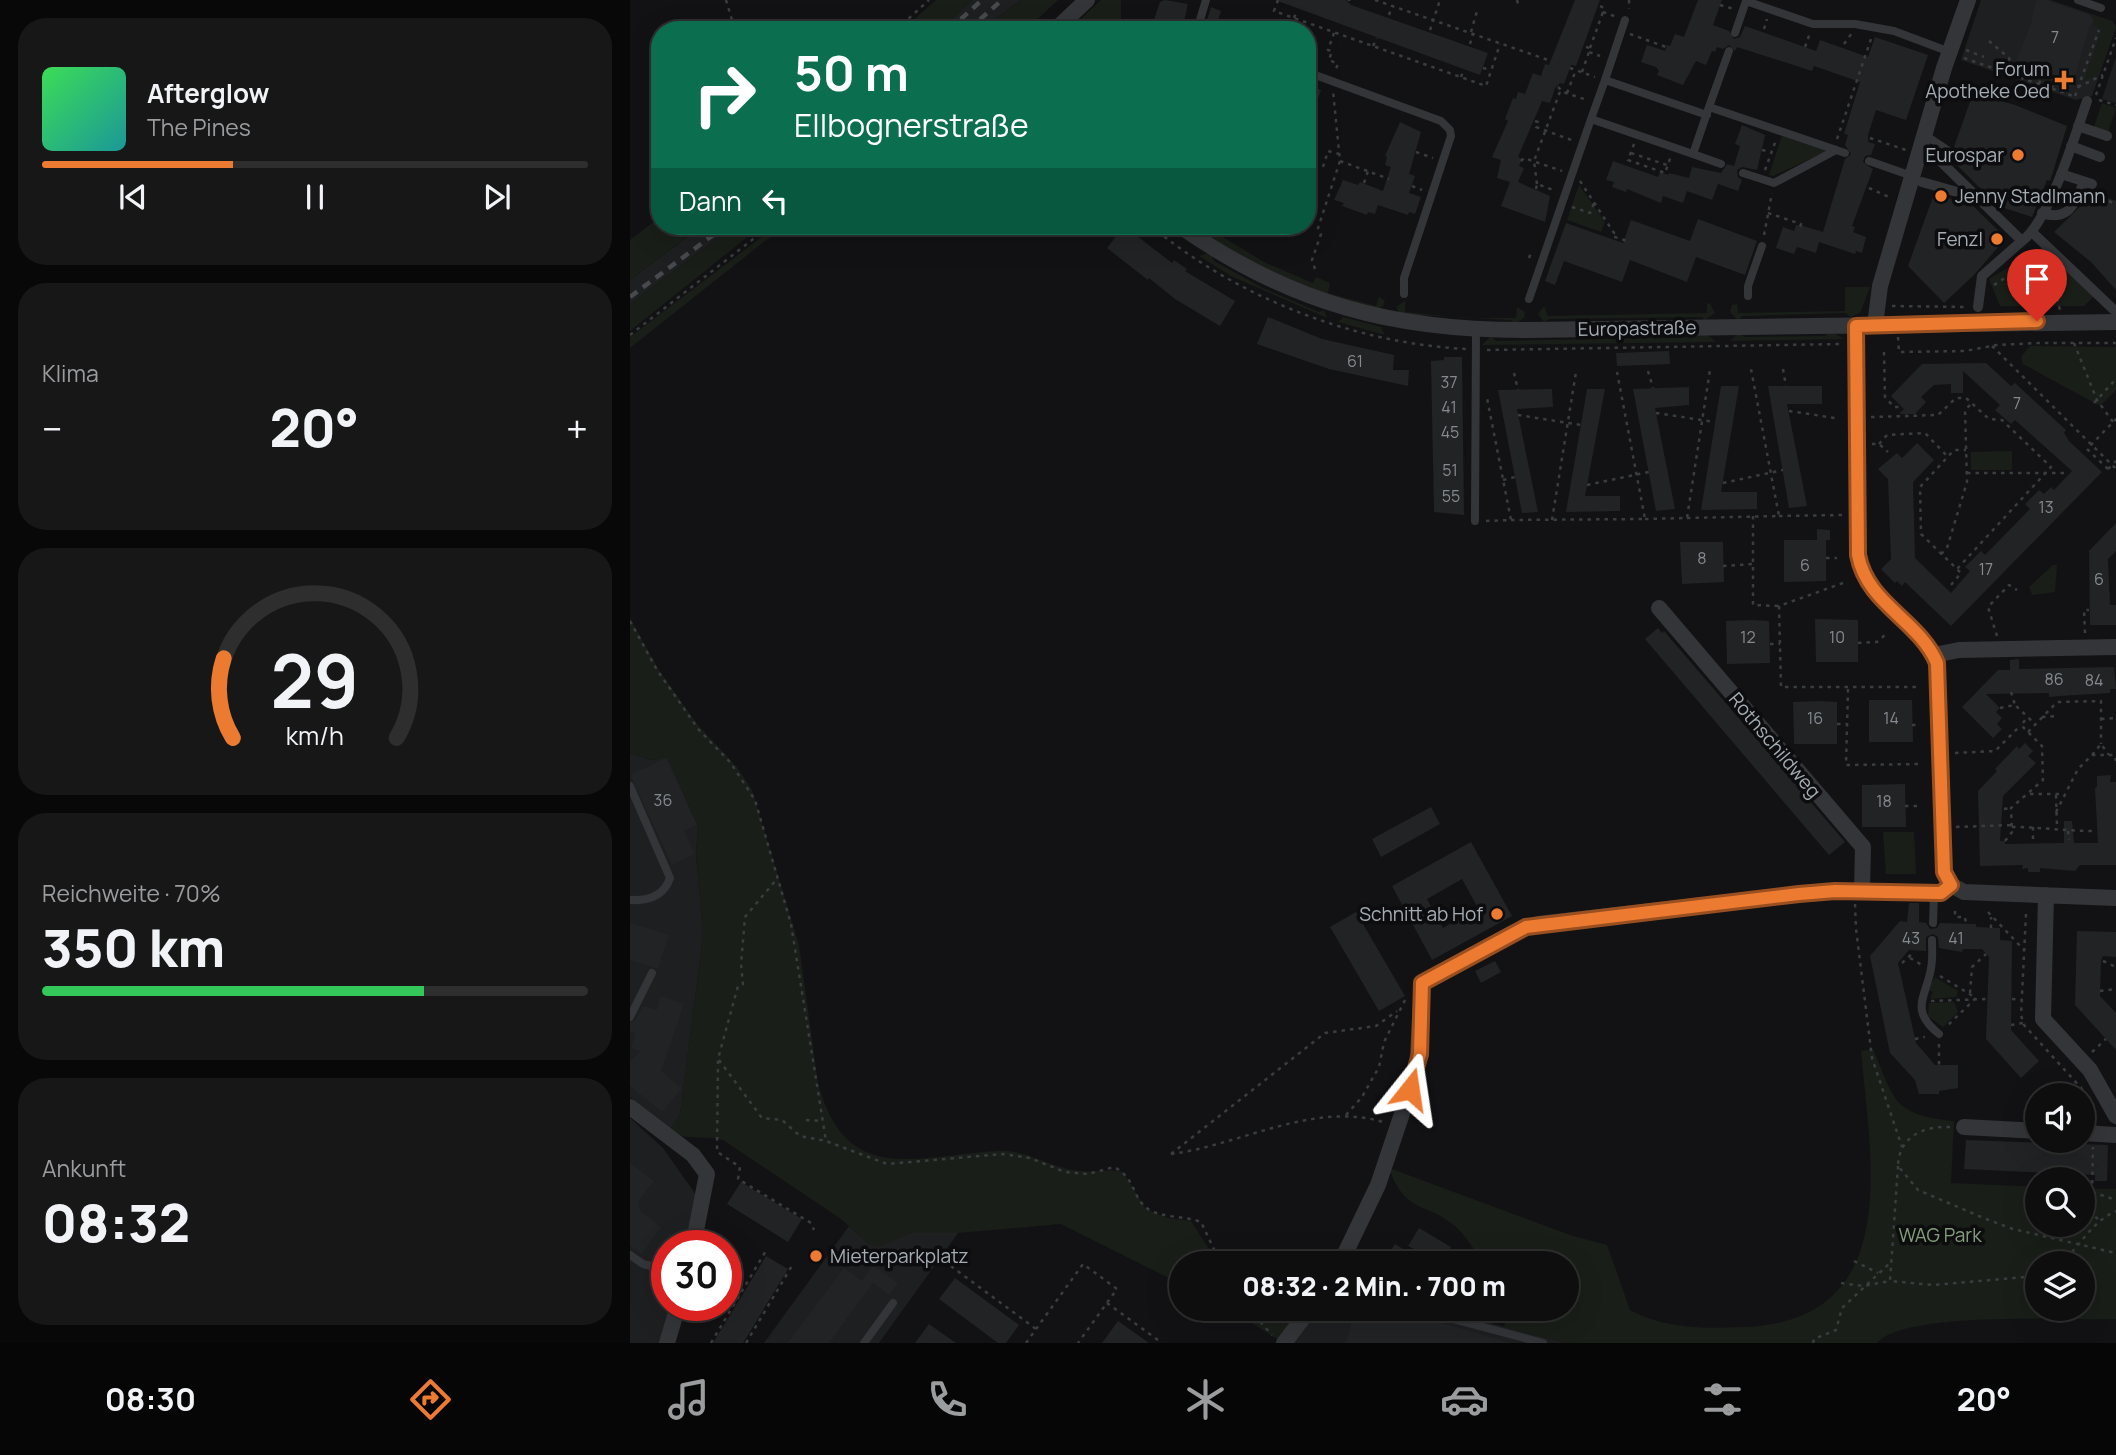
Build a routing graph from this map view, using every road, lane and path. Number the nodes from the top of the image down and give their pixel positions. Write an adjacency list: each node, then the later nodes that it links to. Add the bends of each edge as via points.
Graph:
1 (726, 0): 22 (path)
2 (929, 0): 23 (path)
3 (1087, 0): 24 (street)
4 (1206, 0): 25 (lane)
5 (1278, 0): 19 (path, via 1274,11)
6 (1375, 0): 12 (path)
7 (1391, 0): 12 (path)
8 (1440, 0): 20 (path)
9 (1747, 0): 28 (lane, via 1813,24); 33 (lane)
10 (1968, 0): 44 (street)
11 (2078, 0): 14 (lane)
12 (1391, 6): 18 (path); 20 (path)
13 (1600, 6): 17 (path)
14 (2101, 8)
15 (1297, 10): 19 (path)
16 (1477, 11): 34 (path)
17 (1603, 12): 21 (path); 42 (path)
18 (1389, 15)
19 (1294, 18): 26 (path)
20 (1433, 20): 29 (path); 34 (path)
21 (1625, 20): 31 (lane)
22 (732, 21)
23 (906, 21)
24 (1065, 21)
25 (1200, 21)
26 (1302, 21)
27 (1316, 26): 32 (path)
28 (1875, 27): 44 (lane); 85 (path)
29 (1430, 30)
30 (2099, 30): 63 (path)
31 (1621, 32): 41 (path); 46 (lane)
32 (1335, 33): 40 (path); 61 (path, via 1328,50 1332,51 1329,60 1338,64)
33 (1735, 33)
34 (1472, 34): 38 (path); 39 (path)
35 (1377, 38): 40 (path)
36 (2116, 38): 57 (path)
37 (1989, 41): 55 (path, via 2009,58)
38 (1470, 44)
39 (1500, 44): 47 (path); 51 (path)
40 (1373, 46): 58 (path)
41 (1666, 47)
42 (1588, 49): 46 (path); 53 (path)
43 (1729, 51): 70 (lane)
44 (1958, 53): 45 (path); 55 (path); 77 (street)
45 (1984, 57)
46 (1611, 60): 60 (lane)
47 (1550, 61)
48 (1483, 68): 51 (path)
49 (1570, 68): 52 (path)
50 (1464, 69): 58 (path)
51 (1491, 70): 58 (path, via 1486,86)
52 (1576, 70): 53 (path); 65 (path)
53 (1581, 72): 60 (path)
54 (1316, 75): 61 (lane)
55 (2014, 75): 62 (path)
56 (2042, 75): 62 (path)
57 (2103, 75): 63 (path); 69 (path, via 2095,98)
58 (1461, 77)
59 (2054, 79): 64 (path)
60 (1605, 80): 68 (lane); 70 (lane)
61 (1332, 81): 92 (path); 95 (lane, via 1441,121 1451,136)
62 (2039, 84): 64 (path)
63 (2078, 87): 66 (path)
64 (2052, 89): 66 (path)
65 (1567, 93): 68 (path); 74 (path, via 1560,88)
66 (2075, 96): 67 (path)
67 (2087, 101): 73 (street)
68 (1597, 103): 71 (lane)
69 (2116, 105)
70 (1708, 111): 75 (lane); 91 (lane)
71 (1591, 119): 76 (lane); 80 (lane)
72 (1535, 121): 74 (path, via 1536,128)
73 (2078, 126): 78 (street); 81 (street)
74 (1544, 130): 80 (path); 97 (path)
75 (1779, 131): 85 (lane); 87 (path)
76 (1637, 135): 82 (lane); 89 (path)
77 (1925, 135): 90 (lane); 108 (street)
78 (2106, 136)
79 (1870, 138): 84 (path)
80 (1583, 144): 103 (lane)
81 (2071, 146): 93 (street); 105 (street)
82 (1674, 147): 91 (lane); 100 (path)
83 (1762, 149): 87 (path)
84 (1909, 150)
85 (1838, 151): 110 (lane)
86 (1416, 152): 95 (path)
87 (1772, 152): 106 (path)
88 (1931, 152): 113 (street)
89 (1631, 153): 100 (path); 100 (path, via 1628,160 1665,174)
90 (1952, 153)
91 (1693, 154): 99 (lane)
92 (1339, 155): 94 (path); 101 (path, via 1328,151)
93 (2100, 158)
94 (1340, 161): 102 (path); 129 (path, via 1318,228 1321,234 1312,260)
95 (1443, 161): 131 (lane, via 1404,278)
96 (1521, 161): 97 (path)
97 (1534, 161): 103 (path); 114 (path, via 1537,187)
98 (1869, 161): 108 (lane)
99 (1721, 164)
100 (1668, 165)
101 (1323, 167)
102 (1368, 171): 107 (path); 109 (path)
103 (1572, 173): 114 (lane); 116 (path)
104 (1743, 173): 106 (lane)
105 (2061, 174): 111 (street); 118 (street)
106 (1762, 178): 110 (lane)
107 (1389, 179)
108 (1917, 179): 113 (street); 138 (street, via 1880,286)
109 (1364, 183)
110 (1774, 183): 119 (path)
111 (2089, 187): 117 (path); 118 (street, via 2066,214)
112 (1869, 188): 115 (path)
113 (1978, 198): 124 (street)
114 (1564, 199): 116 (path, via 1590,213); 133 (lane)
115 (1894, 199)
116 (1594, 203): 125 (path, via 1612,236)
117 (2116, 204)
118 (2042, 212): 121 (street)
119 (1768, 213): 120 (path); 126 (path)
120 (1800, 227)
121 (2033, 233): 124 (street); 136 (street, Europastraße)
122 (758, 235): 140 (path)
123 (1194, 235): 139 (street, Europastraße, via 1244,267 1304,294 1412,324)
124 (2022, 241): 135 (street, via 1982,276)
125 (1630, 242)
126 (1762, 246): 132 (lane)
127 (2046, 252): 130 (path)
128 (2049, 265): 134 (path)
129 (1315, 269)
130 (1992, 286)
131 (1404, 294)
132 (1748, 296)
133 (1529, 299)
134 (2059, 306)
135 (1978, 307)
136 (2115, 316): 138 (street, Europastraße)
137 (1856, 326): 138 (street, Europastraße); 139 (street, Europastraße); 195 (street)
138 (1875, 326)
139 (1476, 331): 147 (lane)
140 (630, 335)
141 (1898, 336): 146 (path, via 1899,352)
142 (2074, 343): 143 (path); 146 (path); 161 (path)
143 (2116, 343)
144 (1405, 344): 147 (path)
145 (1846, 344): 147 (path)
146 (1992, 346): 176 (path)
147 (1476, 349): 204 (lane)
148 (1884, 352): 166 (path, via 1885,397 1894,407 1901,407)
149 (1751, 369): 184 (path)
150 (1783, 369): 157 (path)
151 (1710, 370): 169 (path)
152 (1648, 371): 159 (path)
153 (1576, 372): 172 (path)
154 (1617, 372): 188 (path)
155 (1514, 373): 160 (path)
156 (2116, 379): 161 (path)
157 (1786, 386)
158 (1485, 387): 190 (path)
159 (1653, 388)
160 (1518, 390)
161 (2096, 401): 170 (path)
162 (1971, 403): 166 (path, via 1956,398 1938,415); 177 (path, via 1965,410); 186 (path, via 1989,419 2002,420 2012,429 2051,467)
163 (1789, 411): 168 (path)
164 (1656, 413): 169 (path)
165 (1518, 415): 172 (path)
166 (1900, 416): 167 (path)
167 (1865, 417)
168 (1835, 418)
169 (1702, 420): 171 (path); 199 (path)
170 (2115, 421): 176 (path)
171 (1715, 422)
172 (1568, 423): 173 (path); 202 (path)
173 (1581, 425)
174 (1865, 444): 175 (path)
175 (1879, 444): 178 (path); 179 (path, via 1887,435 1925,433)
176 (2091, 445): 180 (path, bridge, via 2087,449 2108,469); 181 (path)
177 (1966, 450): 179 (path, via 1954,450); 185 (path)
178 (1888, 452)
179 (1948, 457): 205 (path, via 1920,487 1921,534)
180 (2115, 461)
181 (2116, 469)
182 (1783, 470): 184 (path)
183 (1649, 472): 188 (path)
184 (1771, 473): 191 (path); 197 (path)
185 (1967, 473): 186 (path); 205 (path, via 1947,548)
186 (2045, 473): 187 (path); 210 (path)
187 (2065, 473)
188 (1637, 475): 192 (path); 200 (path)
189 (1516, 477): 190 (path)
190 (1503, 480): 201 (path)
191 (1723, 483)
192 (1587, 485)
193 (1719, 510): 198 (path)
194 (1585, 512): 203 (path)
195 (1858, 515): 197 (path); 225 (street, via 1858,555 1864,577)
196 (1753, 516): 197 (path); 198 (path); 208 (path)
197 (1779, 516)
198 (1718, 517): 199 (path)
199 (1686, 518): 200 (path)
200 (1645, 519): 203 (path)
201 (1511, 520): 202 (path); 204 (path)
202 (1552, 520): 203 (path)
203 (1585, 520)
204 (1475, 522)
205 (1941, 554): 210 (path)
206 (1826, 558): 207 (path)
207 (1837, 558)
208 (1753, 564): 209 (path); 214 (path, via 1753,606)
209 (1723, 566)
210 (1957, 569): 212 (path, via 1961,573)
211 (1843, 583): 214 (path)
212 (1951, 585)
213 (2017, 590): 224 (path, via 2009,585 1989,607)
214 (1779, 606): 222 (path)
215 (1660, 608): 269 (street, Rothschildweg, via 1863,847)
216 (2089, 610): 218 (path, via 2084,610)
217 (630, 621): 267 (path, via 699,730 748,786)
218 (2084, 621)
219 (1886, 634): 220 (path, via 1877,642)
220 (1858, 643)
221 (1770, 644): 222 (path)
222 (1780, 644): 226 (path, via 1781,687)
223 (2116, 647): 224 (street)
224 (2001, 649): 225 (street)
225 (1934, 655): 268 (street, via 1940,674 1944,872)
226 (1848, 687): 227 (path); 237 (path)
227 (1919, 687)
228 (2011, 692): 229 (path)
229 (2015, 705): 230 (path); 232 (path)
230 (2000, 708)
231 (2056, 716): 233 (path)
232 (2028, 717): 238 (path); 241 (path)
233 (2042, 717): 235 (path, via 2057,702 2101,701); 238 (path)
234 (2116, 718): 235 (path)
235 (2101, 719): 243 (path)
236 (1837, 724): 237 (path)
237 (1847, 724): 248 (path, via 1846,765)
238 (2035, 724): 242 (path)
239 (1912, 725): 240 (path)
240 (1920, 725)
241 (2021, 725): 242 (path); 244 (path, via 1995,751)
242 (2028, 732): 251 (path, via 2042,746 2043,780)
243 (2101, 744): 245 (path); 246 (path)
244 (1951, 753)
245 (2092, 755): 246 (path); 257 (path, via 2078,769)
246 (2109, 755): 247 (path)
247 (2116, 761)
248 (1921, 764)
249 (630, 786): 273 (lane, via 670,878 652,899)
250 (2062, 793): 252 (path)
251 (2029, 794): 252 (path); 255 (path)
252 (2056, 794): 257 (path)
253 (1905, 806): 254 (path)
254 (1922, 806)
255 (2011, 808): 256 (path); 258 (path)
256 (2004, 809)
257 (2056, 811): 261 (path)
258 (2012, 826): 259 (path); 260 (path); 265 (path)
259 (1952, 827)
260 (2033, 827): 261 (path); 266 (path)
261 (2057, 827): 262 (path)
262 (2068, 831): 263 (path); 264 (path)
263 (2093, 831)
264 (2069, 840)
265 (2005, 841)
266 (2033, 841)
267 (776, 880): 304 (path, via 745,917 743,984 738,986); 311 (path, via 795,943)
268 (1951, 885): 270 (street); 271 (street, via 1964,892)
269 (1859, 891): 270 (street); 313 (street, via 1538,924 1513,933 1422,983 1420,1054); 318 (path, via 1856,929 1872,1058)
270 (1934, 893): 277 (lane)
271 (2046, 895): 272 (street); 305 (street, via 2042,1012 2046,1023)
272 (2116, 898)
273 (630, 900)
274 (1955, 911): 278 (path, via 1955,917 1965,917)
275 (1987, 912): 276 (path)
276 (1991, 916): 279 (path); 281 (path)
277 (1933, 923)
278 (1966, 924)
279 (1991, 928)
280 (1932, 940): 288 (lane)
281 (2024, 951)
282 (1914, 952): 284 (path)
283 (1986, 954): 292 (path, via 1972,967)
284 (1910, 958): 286 (path); 288 (path)
285 (2103, 961): 287 (path)
286 (1902, 963)
287 (2115, 969)
288 (1931, 971): 292 (path); 297 (lane)
289 (652, 973): 298 (lane)
290 (2116, 989): 291 (path)
291 (2100, 991)
292 (1969, 994): 293 (path)
293 (1976, 998): 294 (path); 297 (path); 301 (path)
294 (1987, 999)
295 (2012, 999): 296 (path)
296 (2022, 1000)
297 (1923, 1001): 301 (lane, via 1924,1017)
298 (630, 1017)
299 (2023, 1023): 300 (path)
300 (2011, 1025)
301 (1939, 1034): 302 (path); 306 (path)
302 (1915, 1039)
303 (2106, 1039): 305 (path)
304 (718, 1059): 317 (path, via 762,1118 782,1120 800,1136); 319 (path)
305 (2082, 1061): 309 (street)
306 (1939, 1065)
307 (630, 1107): 325 (street, via 702,1164 707,1182)
308 (1346, 1115): 308 (path, via 1379,1067 1397,1011 1360,1031 1325,1033 1171,1154); 313 (path)
309 (2116, 1116)
310 (806, 1120): 311 (path)
311 (821, 1121): 317 (path)
312 (1964, 1127): 314 (street); 318 (path, via 1931,1127 1910,1137)
313 (1397, 1128): 330 (street, via 1378,1185)
314 (2025, 1130)
315 (2095, 1134): 316 (street)
316 (2116, 1135)
317 (826, 1141): 329 (path, via 887,1164 1003,1154 1030,1158 1065,1172 1088,1174 1114,1167 1128,1174 1150,1210 1201,1222)
318 (1902, 1147): 321 (path)
319 (717, 1149)
320 (719, 1153): 326 (path, via 740,1167 738,1179 811,1223)
321 (1898, 1166): 327 (path, via 1918,1190 1986,1219); 336 (path)
322 (2116, 1200): 324 (path, via 2092,1192 2085,1209)
323 (2116, 1211): 324 (path)
324 (2099, 1220): 327 (path)
325 (696, 1230)
326 (814, 1230)
327 (2081, 1244): 331 (path); 332 (path)
328 (767, 1249): 352 (path)
329 (1215, 1251)
330 (1346, 1251)
331 (2074, 1251)
332 (2116, 1253)
333 (630, 1255): 338 (lane)
334 (944, 1261): 350 (path)
335 (1854, 1261): 339 (path)
336 (1891, 1262): 339 (path); 341 (path)
337 (793, 1265): 353 (path)
338 (651, 1266)
339 (1878, 1273): 343 (path)
340 (2025, 1277): 341 (path, via 1934,1285)
341 (1890, 1281): 343 (path)
342 (1841, 1283): 343 (path)
343 (1863, 1286): 360 (path, via 1842,1308 1836,1330)
344 (893, 1303): 354 (lane)
345 (1107, 1303): 350 (path, via 1117,1289 1083,1264); 356 (path); 357 (path)
346 (674, 1321): 351 (street)
347 (1261, 1321): 358 (path)
348 (1300, 1321): 358 (street)
349 (1461, 1321): 359 (lane)
350 (1036, 1329): 355 (path)
351 (667, 1343)
352 (710, 1343)
353 (747, 1343)
354 (864, 1343)
355 (1026, 1343)
356 (1078, 1343)
357 (1162, 1343)
358 (1282, 1343)
359 (1544, 1343)
360 (1813, 1343)

